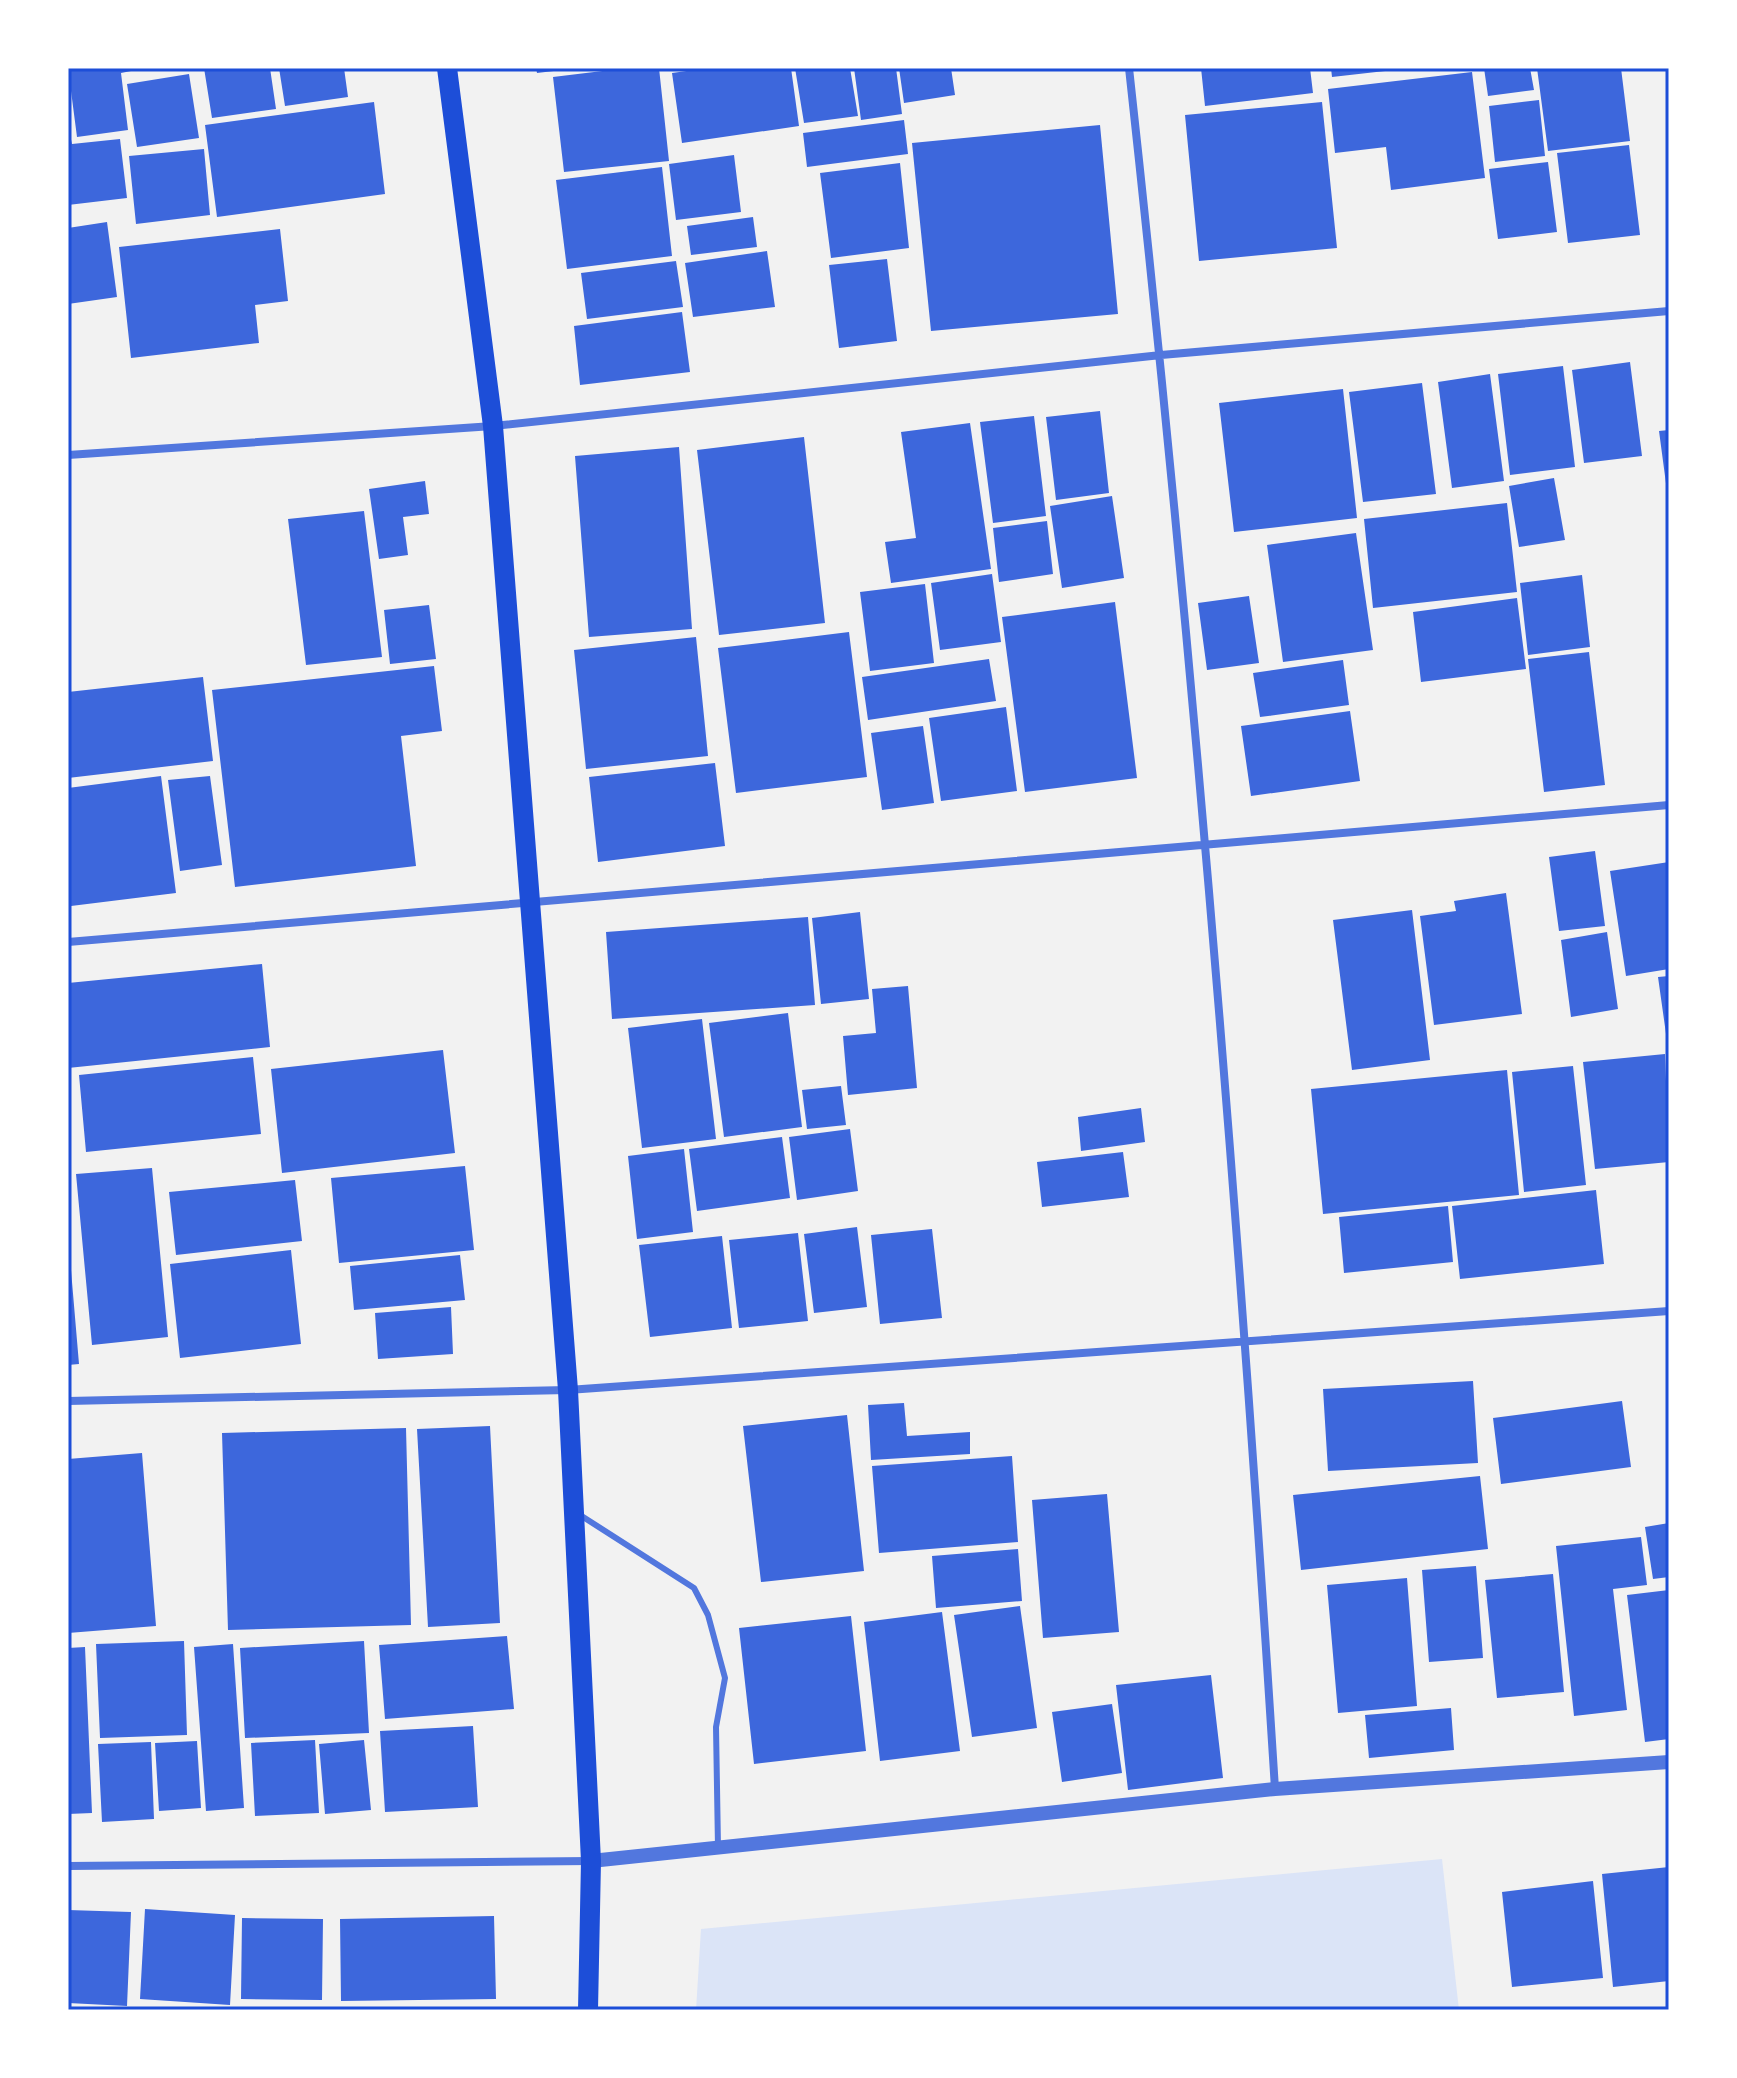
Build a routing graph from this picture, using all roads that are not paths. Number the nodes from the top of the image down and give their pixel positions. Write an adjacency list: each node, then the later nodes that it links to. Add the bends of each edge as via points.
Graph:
1 (447, 68): 5 (main road)
2 (1129, 68): 4 (street)
3 (1669, 311): 4 (street)
4 (1161, 355): 5 (street); 8 (street)
5 (493, 426): 6 (street); 9 (main road)
6 (68, 455)
7 (1669, 805): 8 (street)
8 (1206, 847): 9 (street); 12 (street)
9 (530, 903): 10 (street); 13 (main road)
10 (68, 942)
11 (1669, 1311): 12 (street)
12 (1247, 1342): 13 (street); 17 (street)
13 (568, 1390): 14 (street); 15 (main road)
14 (68, 1401)
15 (574, 1510): 18 (lane, via 694,1588 708,1615 725,1678 716,1727); 19 (main road)
16 (1669, 1762): 17 (street)
17 (1275, 1789): 18 (street)
18 (718, 1847): 19 (street)
19 (591, 1861): 20 (street); 21 (main road)
20 (68, 1866)
21 (588, 2010)

